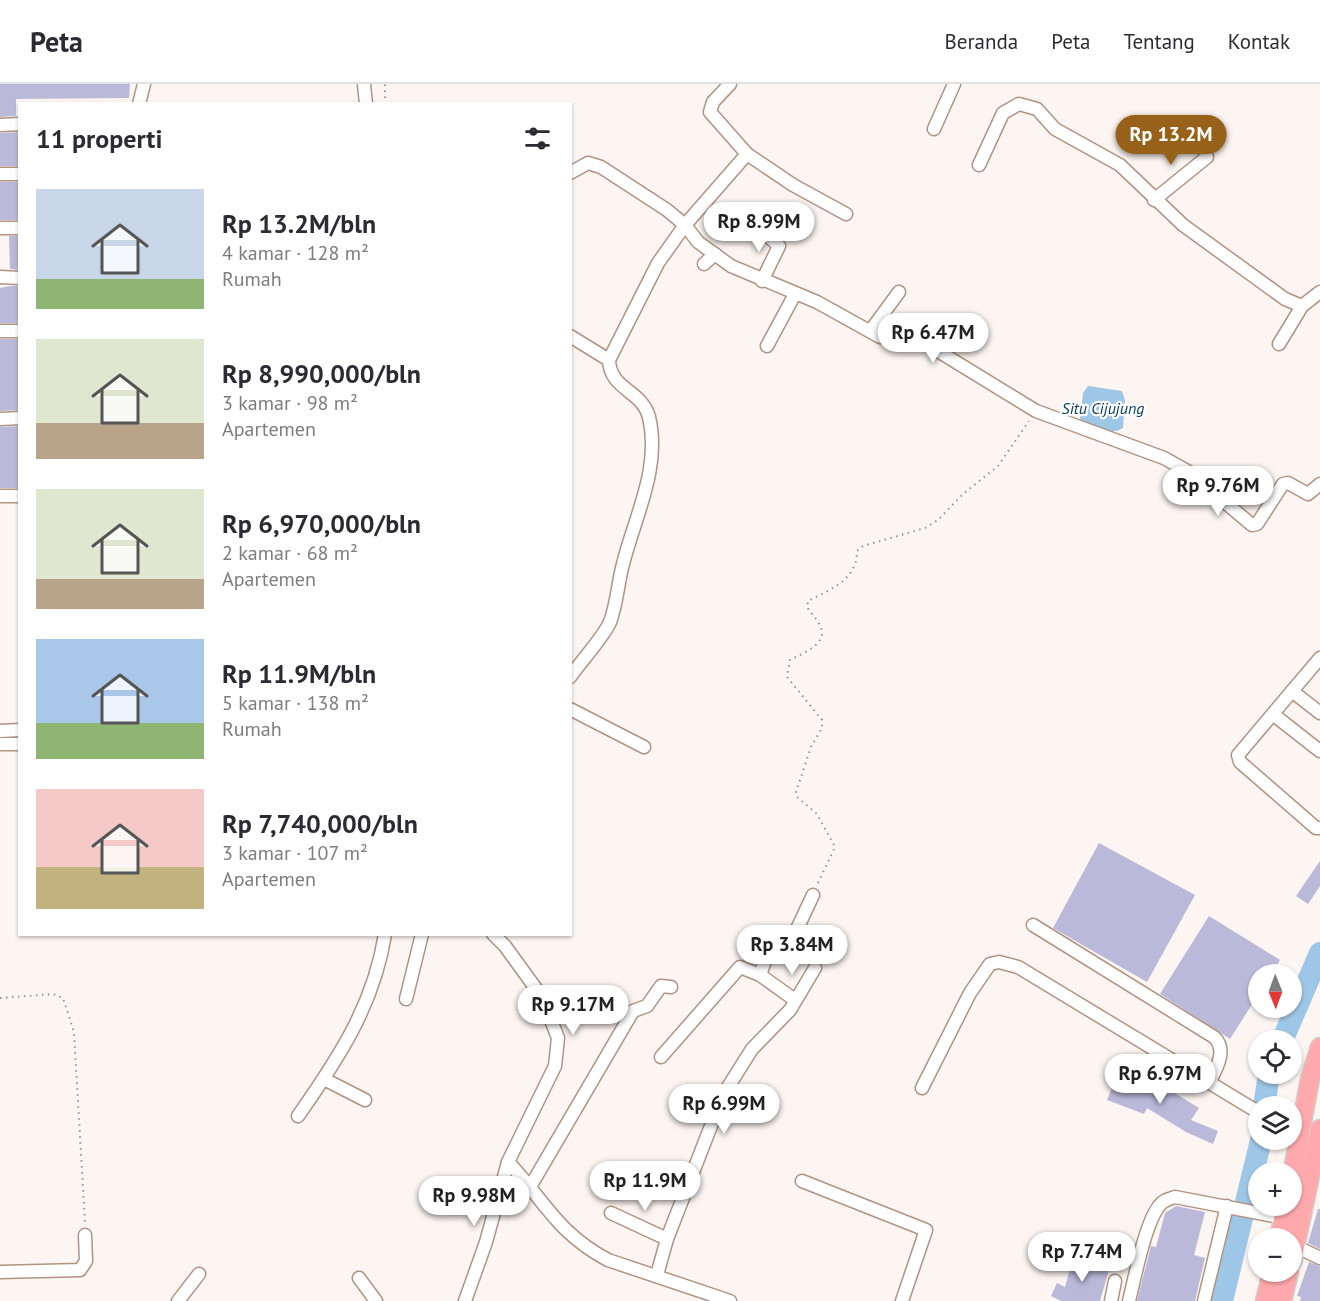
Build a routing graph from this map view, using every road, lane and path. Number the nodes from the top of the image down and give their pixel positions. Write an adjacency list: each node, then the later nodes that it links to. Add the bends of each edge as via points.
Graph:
1 (144, 84): 6 (street)
2 (364, 84): 7 (street)
3 (385, 84): 8 (path)
4 (730, 84): 12 (street, via 712,102 710,112)
5 (954, 84): 11 (street)
6 (140, 102)
7 (366, 102)
8 (385, 102)
9 (18, 124): 10 (street)
10 (0, 125)
11 (934, 129)
12 (747, 154): 19 (street); 21 (street)
13 (1207, 157): 18 (street)
14 (979, 165): 18 (street, via 1003,113 1019,104 1037,109 1055,129 1120,165)
15 (572, 171): 21 (street, via 588,163 601,167)
16 (0, 174): 17 (street)
17 (18, 174)
18 (1154, 200): 32 (street, via 1183,225)
19 (846, 214)
20 (766, 222): 28 (street, via 775,229 770,238 779,246)
21 (686, 225): 24 (street, via 698,242); 39 (street, via 658,263)
22 (0, 228): 23 (street)
23 (18, 228)
24 (715, 254): 25 (street); 28 (street)
25 (704, 264)
26 (0, 278): 27 (street)
27 (18, 278)
28 (762, 280): 31 (street)
29 (899, 291): 34 (street)
30 (1320, 292): 32 (street)
31 (795, 294): 34 (street); 38 (street)
32 (1302, 306): 37 (street)
33 (18, 330): 35 (street)
34 (871, 330): 40 (street, via 880,337 912,335)
35 (0, 331)
36 (572, 337): 39 (street)
37 (1279, 344)
38 (767, 346)
39 (609, 360): 47 (street, via 612,377 635,396 648,414 653,448 611,620)
40 (1036, 411): 43 (street, via 1164,458 1189,472 1252,525 1257,524 1283,484 1308,494); 59 (path, via 998,466 939,520 925,528 863,546 857,551 850,577 808,601 807,607 822,634 819,642 790,660 786,671 822,720 796,792 817,813 835,847)
41 (18, 418): 42 (street)
42 (0, 419)
43 (1320, 484)
44 (0, 496): 45 (street)
45 (18, 496)
46 (1320, 658): 48 (street)
47 (572, 674)
48 (1292, 691): 50 (street); 51 (street)
49 (572, 710): 56 (street)
50 (1320, 713)
51 (1274, 715): 57 (street); 58 (street, via 1238,759)
52 (18, 730): 53 (street)
53 (0, 731)
54 (0, 744): 55 (street)
55 (18, 744)
56 (644, 747)
57 (1320, 751)
58 (1320, 828)
59 (813, 896): 65 (street, via 790,944 771,944)
60 (1033, 925): 73 (street, via 1214,1037 1221,1052)
61 (385, 936): 72 (street, via 374,987 357,1025)
62 (422, 936): 68 (street)
63 (495, 936): 80 (street, via 542,998 558,1038 555,1066)
64 (815, 968): 69 (street)
65 (760, 975): 69 (street); 71 (street, via 737,969)
66 (671, 987): 82 (street, via 661,986 647,1006 633,1011)
67 (0, 998): 87 (path, via 53,994 63,998 74,1032)
68 (406, 999)
69 (795, 1000): 88 (street, via 752,1049 723,1095)
70 (1320, 1047): 76 (highway)
71 (661, 1057)
72 (324, 1079): 75 (street); 78 (street)
73 (1209, 1083): 74 (street, via 1018,967 999,962 990,964 970,993); 77 (street)
74 (922, 1088)
75 (365, 1100)
76 (1302, 1104)
77 (1248, 1106)
78 (298, 1116)
79 (1320, 1129): 86 (highway)
80 (510, 1164): 82 (street); 100 (street)
81 (802, 1181): 102 (street, via 926,1230)
82 (528, 1184): 93 (street, via 556,1222 583,1245 608,1260)
83 (1233, 1207): 84 (street); 104 (street, via 1175,1197 1157,1207); 105 (street)
84 (1248, 1210)
85 (611, 1213): 88 (street)
86 (1294, 1228)
87 (85, 1235): 91 (street, via 86,1261 80,1270)
88 (667, 1239): 93 (street)
89 (1302, 1253): 90 (street)
90 (1320, 1258)
91 (0, 1272)
92 (199, 1274): 98 (street)
93 (657, 1275): 101 (street)
94 (358, 1278): 99 (street)
95 (1115, 1281): 103 (street)
96 (1270, 1282): 106 (highway)
97 (1287, 1282): 107 (highway)
98 (178, 1301)
99 (376, 1301)
100 (465, 1301)
101 (730, 1301)
102 (902, 1301)
103 (1111, 1301)
104 (1129, 1301)
105 (1204, 1301)
106 (1265, 1301)
107 (1282, 1301)

